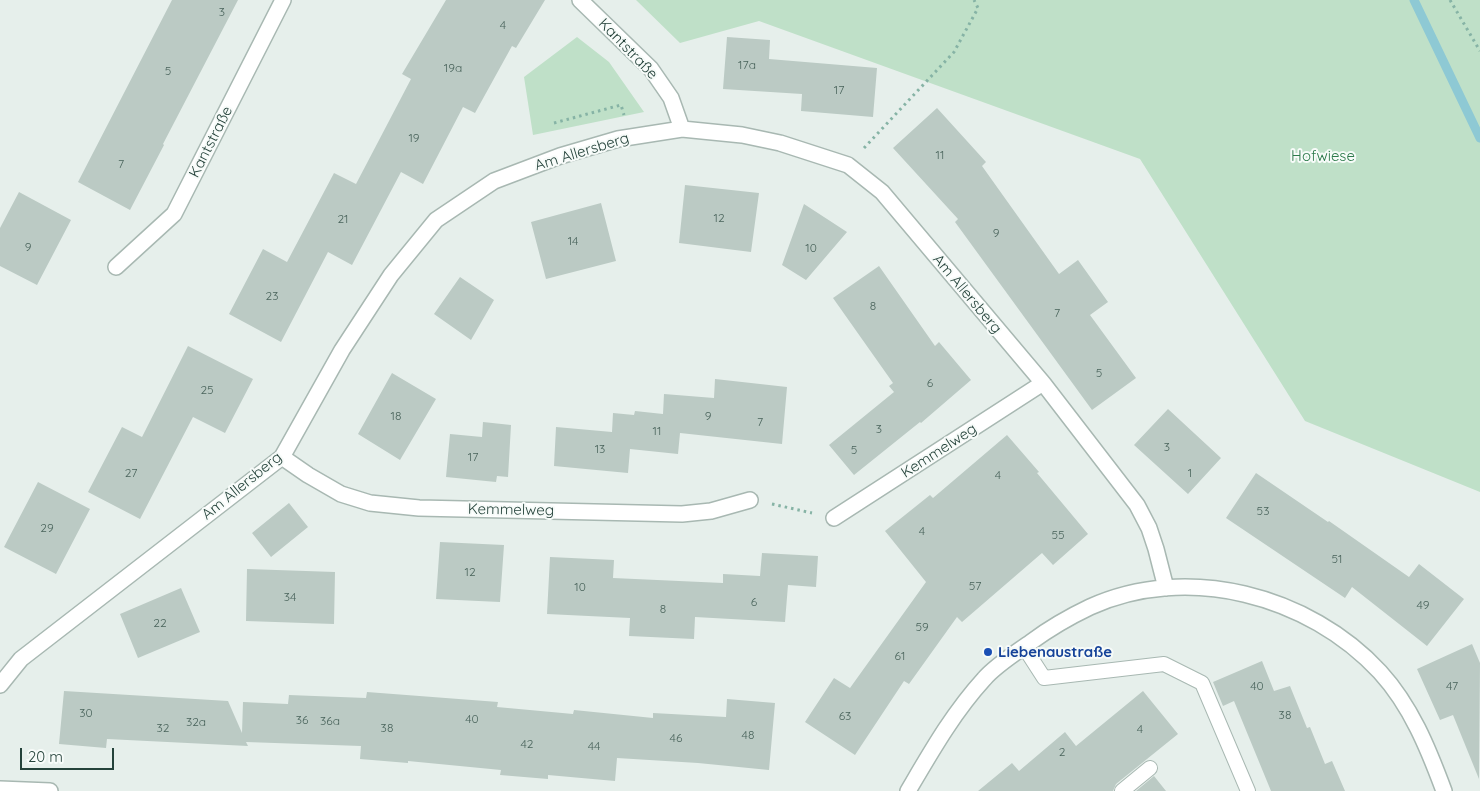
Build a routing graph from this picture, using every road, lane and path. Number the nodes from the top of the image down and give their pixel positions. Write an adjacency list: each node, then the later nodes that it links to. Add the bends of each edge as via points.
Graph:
1 (283, 0): 10 (street, Kantstraße, via 174,214)
2 (580, 0): 8 (street, Kantstraße, via 651,69 671,98)
3 (974, 0): 9 (path, via 978,8 954,52)
4 (1450, 0): 5 (path)
5 (1480, 51)
6 (621, 105): 7 (path)
7 (554, 123)
8 (682, 129): 9 (street, Am Allersberg, via 742,135); 12 (street, Am Allersberg, via 618,139 560,156 494,181 436,220 391,275 342,350)
9 (848, 165): 11 (street, Am Allersberg, via 882,192)
10 (116, 267)
11 (1043, 383): 14 (street, Kemmelweg); 15 (street, Am Allersberg, via 1136,505 1149,528)
12 (282, 457): 13 (street, Kemmelweg, via 341,494 370,503 400,506 682,514 711,511); 17 (street, Am Allersberg, via 21,659)
13 (750, 500): 14 (path)
14 (834, 518)
15 (1166, 588): 16 (street, via 1129,594 1091,607 1053,626); 24 (street, via 1225,590 1268,600 1331,630 1374,667 1400,698 1416,724)
16 (1024, 646): 21 (street, via 985,677 944,730); 23 (lane, via 1044,678 1164,664 1202,683)
17 (0, 685)
18 (1150, 768): 22 (lane)
19 (0, 789): 20 (street)
20 (50, 791)
21 (908, 791)
22 (1122, 791)
23 (1248, 791)
24 (1444, 791)

